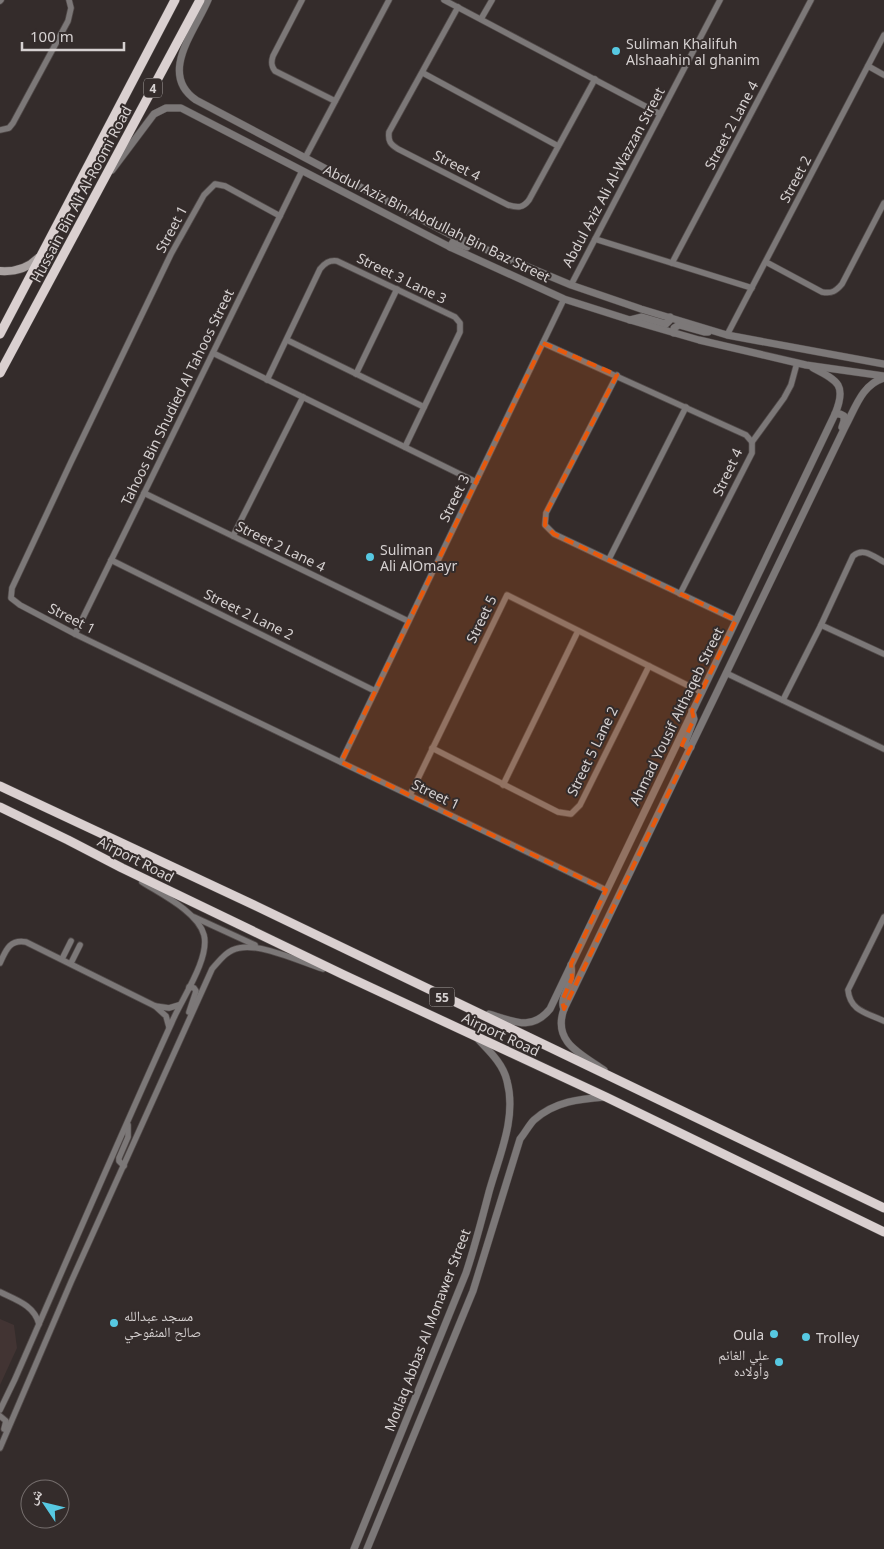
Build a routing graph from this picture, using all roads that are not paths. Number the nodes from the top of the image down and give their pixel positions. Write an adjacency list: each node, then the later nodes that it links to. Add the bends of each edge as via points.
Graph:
1 (69, 0): 22 (street, via 72,8 68,21 13,123 9,128)
2 (169, 0): 14 (street)
3 (175, 0): 14 (highway, Hussain Bin Ali Al-Roomi Road / 4)
4 (200, 0): 26 (highway, Hussain Bin Ali Al-Roomi Road / 4)
5 (208, 0): 24 (street, Abdul Aziz Bin Abdullah Bin Baz Street, via 182,58 179,73 185,91)
6 (302, 0): 20 (street, via 271,62 275,71)
7 (389, 0): 20 (street)
8 (444, 0): 12 (street)
9 (492, 0): 13 (street)
10 (720, 0): 21 (street, Abdul Aziz Ali Al-Wazzan Street)
11 (812, 0): 36 (street, Street 2 Lane 4)
12 (458, 7): 13 (street); 17 (street, Street 4)
13 (481, 20): 19 (street)
14 (163, 23): 34 (highway, Hussain Bin Ali Al-Roomi Road / 4)
15 (884, 35): 16 (street, Street 2)
16 (868, 66): 18 (street); 35 (street, Street 2)
17 (423, 73): 23 (street); 23 (street, Street 4, via 389,132 388,140 398,149 517,207 524,206 529,200)
18 (884, 74)
19 (595, 79): 21 (street); 23 (street, Street 4)
20 (335, 101): 24 (street)
21 (660, 114): 31 (street, Abdul Aziz Ali Al-Wazzan Street)
22 (0, 130)
23 (558, 146)
24 (305, 158): 30 (street, Abdul Aziz Bin Abdullah Bin Baz Street)
25 (302, 171): 26 (street, Abdul Aziz Bin Abdullah Bin Baz Street, via 190,111 171,107 158,111 148,120); 28 (street, Tahoos Bin Shudied Al Tahoos Street); 29 (street, Abdul Aziz Bin Abdullah Bin Baz Street)
26 (106, 176): 55 (highway, Hussain Bin Ali Al-Roomi Road / 4)
27 (884, 203): 35 (street, via 835,292 822,292)
28 (280, 216): 51 (street, Tahoos Bin Shudied Al Tahoos Street); 78 (street, Street 1, via 225,186 214,184 204,195 171,254 12,588 15,602)
29 (412, 228): 30 (street, via 419,228 442,240); 32 (street, Abdul Aziz Bin Abdullah Bin Baz Street)
30 (449, 234): 33 (street, Abdul Aziz Bin Abdullah Bin Baz Street)
31 (595, 239): 36 (street); 38 (street, Abdul Aziz Ali Al-Wazzan Street)
32 (450, 247): 33 (street, via 453,242); 41 (street, Abdul Aziz Bin Abdullah Bin Baz Street)
33 (494, 254): 38 (street, Abdul Aziz Bin Abdullah Bin Baz Street)
34 (40, 257): 37 (main road, via 20,269); 47 (highway, Hussain Bin Ali Al-Roomi Road / 4)
35 (766, 262): 39 (street, Street 2)
36 (672, 263): 39 (street)
37 (0, 271)
38 (570, 285): 42 (street, Abdul Aziz Bin Abdullah Bin Baz Street)
39 (752, 288): 48 (street, Street 2)
40 (397, 289): 49 (street, Street 3 Lane 3, via 337,261 324,263); 56 (street); 61 (street, Street 3 Lane 3, via 455,317 460,324 460,332)
41 (564, 299): 44 (street, Abdul Aziz Bin Abdullah Bin Baz Street); 50 (street, Street 3)
42 (670, 317): 44 (street, via 666,324 642,316); 45 (street, Abdul Aziz Bin Abdullah Bin Baz Street)
43 (0, 320): 47 (main road)
44 (630, 320): 46 (street, Abdul Aziz Bin Abdullah Bin Baz Street)
45 (713, 330): 46 (street, via 704,332 679,325 674,328); 48 (street, Abdul Aziz Bin Abdullah Bin Baz Street)
46 (674, 333): 52 (street, Abdul Aziz Bin Abdullah Bin Baz Street)
47 (0, 334)
48 (727, 335): 53 (street, Abdul Aziz Bin Abdullah Bin Baz Street)
49 (286, 340): 56 (street); 59 (street, Street 3 Lane 3)
50 (543, 342): 57 (street, Street 4); 67 (street, Street 3)
51 (213, 353): 59 (street); 68 (street, Tahoos Bin Shudied Al Tahoos Street)
52 (797, 363): 54 (street, Abdul Aziz Bin Abdullah Bin Baz Street); 64 (street, via 788,391)
53 (884, 364)
54 (806, 365): 58 (street, Abdul Aziz Bin Abdullah Bin Baz Street); 63 (street, Ahmad Yousif Althaqeb Street, via 833,378 840,388 841,398)
55 (0, 374)
56 (356, 374): 61 (street)
57 (617, 375): 62 (street, Street 4); 70 (street, via 546,514 545,525 554,534)
58 (884, 377): 66 (street, Ahmad Yousif Althaqeb Street, via 866,389)
59 (267, 380): 60 (street)
60 (303, 397): 65 (street); 69 (street)
61 (424, 407): 65 (street, Street 3 Lane 3)
62 (686, 407): 64 (street, Street 4); 70 (street)
63 (835, 414): 66 (street, via 844,416 844,421 834,443); 74 (street, Ahmad Yousif Althaqeb Street)
64 (752, 442): 73 (street, Street 4, via 752,453)
65 (405, 447): 67 (street)
66 (835, 448): 81 (street, Ahmad Yousif Althaqeb Street)
67 (476, 482): 75 (street, Street 3)
68 (144, 493): 69 (street, Street 2 Lane 4); 71 (street, Tahoos Bin Shudied Al Tahoos Street)
69 (233, 536): 75 (street, Street 2 Lane 4)
70 (609, 559): 73 (street)
71 (111, 560): 78 (street, Tahoos Bin Shudied Al Tahoos Street); 82 (street, Street 2 Lane 2)
72 (884, 562): 76 (street, via 863,551 857,552)
73 (680, 594): 74 (street)
74 (736, 620): 83 (street, Ahmad Yousif Althaqeb Street)
75 (408, 621): 82 (street, Street 3)
76 (821, 625): 79 (street); 84 (street)
77 (578, 631): 80 (street, Street 5); 87 (street, Street 5, via 507,595); 90 (street)
78 (75, 634): 89 (street, Street 1)
79 (884, 654)
80 (648, 666): 83 (street, Street 5); 90 (street, Street 5 Lane 2, via 580,806 571,814 558,812)
81 (726, 673): 84 (street); 86 (street, Ahmad Yousif Althaqeb Street)
82 (375, 691): 89 (street, Street 3)
83 (701, 692): 85 (street, Ahmad Yousif Althaqeb Street)
84 (783, 700): 88 (street)
85 (692, 711): 86 (street, via 694,719 685,743); 95 (street, Ahmad Yousif Althaqeb Street)
86 (691, 746): 110 (street, Ahmad Yousif Althaqeb Street)
87 (432, 748): 90 (street, Street 5 Lane 2); 92 (street, Street 5)
88 (884, 748)
89 (341, 762): 92 (street, Street 1)
90 (502, 785)
91 (0, 786): 109 (highway, Airport Road / 55)
92 (410, 795): 95 (street, Street 1)
93 (0, 808): 94 (highway, Airport Road / 55)
94 (122, 868): 96 (street); 105 (highway, Airport Road / 55)
95 (606, 890): 104 (street, Ahmad Yousif Althaqeb Street)
96 (194, 917): 100 (street); 106 (street, via 204,934 205,944)
97 (884, 917): 111 (street, via 848,990 853,1006)
98 (71, 941): 101 (street)
99 (80, 945): 103 (street)
100 (264, 949): 105 (street); 112 (street, via 239,948 222,957 212,969)
101 (62, 959): 102 (street, via 18,941 8,946); 103 (street)
102 (0, 963)
103 (71, 963): 108 (street)
104 (571, 964): 109 (street, Ahmad Yousif Althaqeb Street, via 550,1009 538,1020 523,1024); 110 (street, via 572,978 562,1001)
105 (344, 976): 114 (highway, Airport Road / 55)
106 (189, 987): 107 (street); 112 (street, via 196,991)
107 (180, 1005): 108 (street, via 169,1008); 113 (street)
108 (155, 1006): 113 (street, via 166,1016)
109 (466, 1008): 115 (highway, Airport Road / 55)
110 (564, 1009): 115 (street, Ahmad Yousif Althaqeb Street, via 561,1028 568,1043)
111 (884, 1021)
112 (187, 1024): 118 (street)
113 (169, 1027): 117 (street)
114 (476, 1037): 116 (highway, Airport Road / 55); 119 (street, Motlaq Abbas Al Monawer Street, via 507,1079 510,1101 509,1126)
115 (627, 1085): 121 (highway, Airport Road / 55)
116 (606, 1098): 120 (street, Motlaq Abbas Al Monawer Street, via 578,1099 554,1106 534,1120 520,1139); 122 (highway, Airport Road / 55)
117 (128, 1120): 118 (street, via 128,1137 119,1158); 124 (street)
118 (124, 1166): 128 (street)
119 (489, 1192): 120 (street, via 498,1193); 129 (street, Motlaq Abbas Al Monawer Street, via 466,1273)
120 (501, 1199): 130 (street, Motlaq Abbas Al Monawer Street, via 473,1291)
121 (884, 1208)
122 (884, 1232)
123 (0, 1292): 124 (street, via 30,1307)
124 (39, 1325): 125 (street)
125 (0, 1410)
126 (0, 1416): 127 (street, via 6,1424)
127 (0, 1441)
128 (0, 1448)
129 (354, 1549)
130 (367, 1549)

